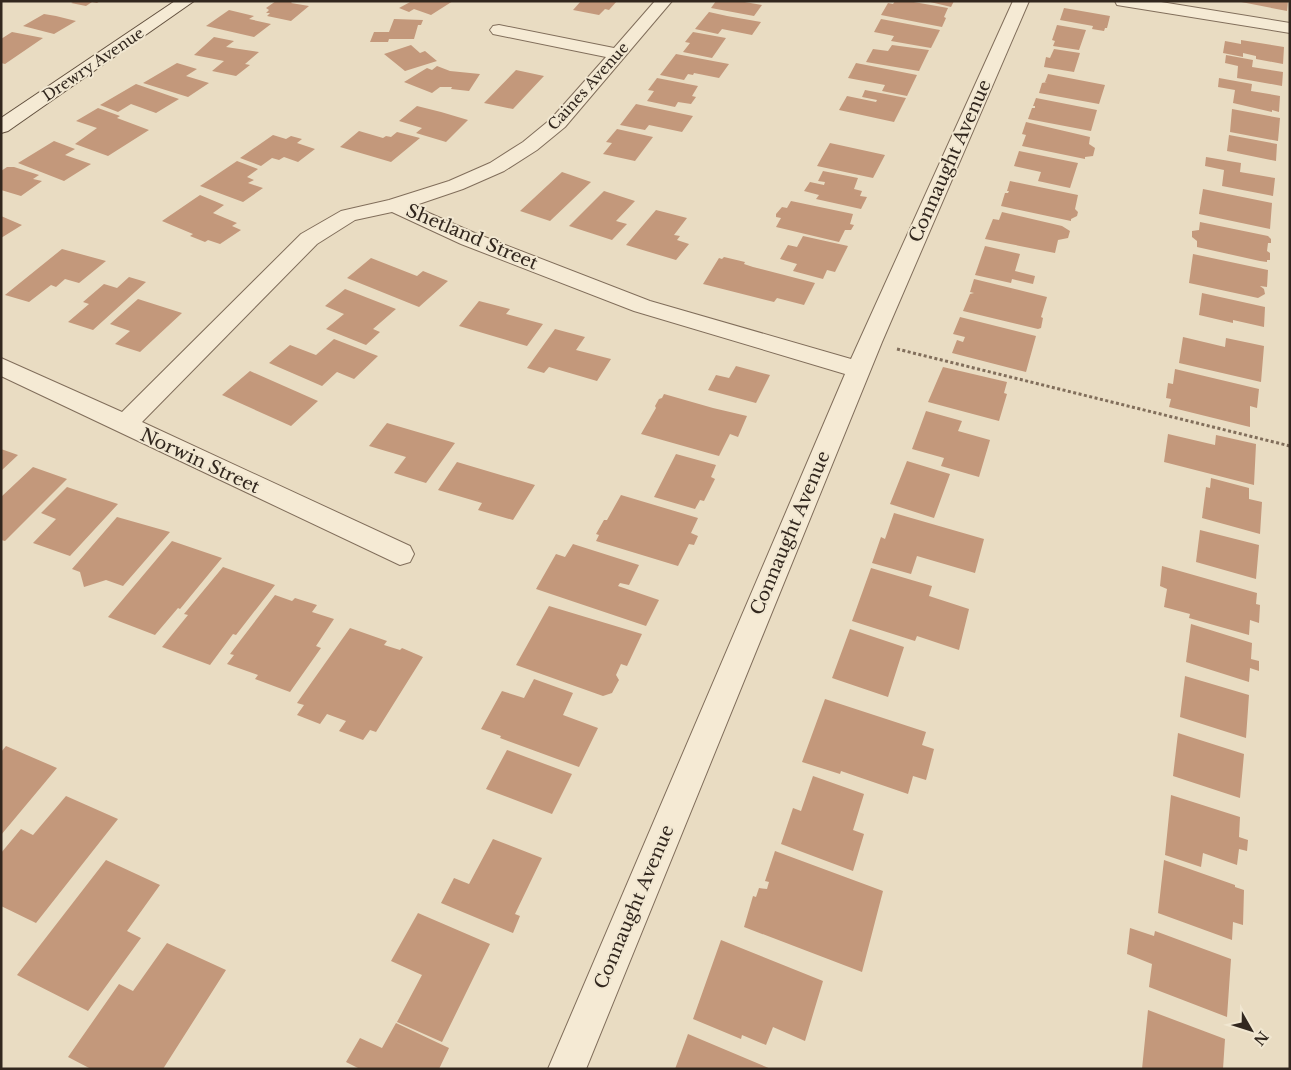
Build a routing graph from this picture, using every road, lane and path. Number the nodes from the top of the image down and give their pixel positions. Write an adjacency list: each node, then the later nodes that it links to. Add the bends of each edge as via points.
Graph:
1 (186, 1): 8 (street, Drewry Avenue)
2 (664, 1): 7 (street, Caines Avenue)
3 (1021, 1): 10 (street, Connaught Avenue)
4 (1123, 1): 5 (street)
5 (1290, 28)
6 (499, 30): 7 (street)
7 (617, 54): 9 (street, Caines Avenue, via 558,123 530,146 497,167 456,185)
8 (1, 127)
9 (394, 205): 12 (street, Shetland Street, via 469,239 642,306); 13 (street, Shetland Street, via 348,215 309,239)
10 (870, 342): 12 (street, Connaught Avenue); 14 (path)
11 (1, 366): 13 (street, Norwin Street)
12 (859, 370): 16 (street, Connaught Avenue)
13 (124, 425): 15 (street, Norwin Street)
14 (1290, 446)
15 (400, 554)
16 (567, 1069)

